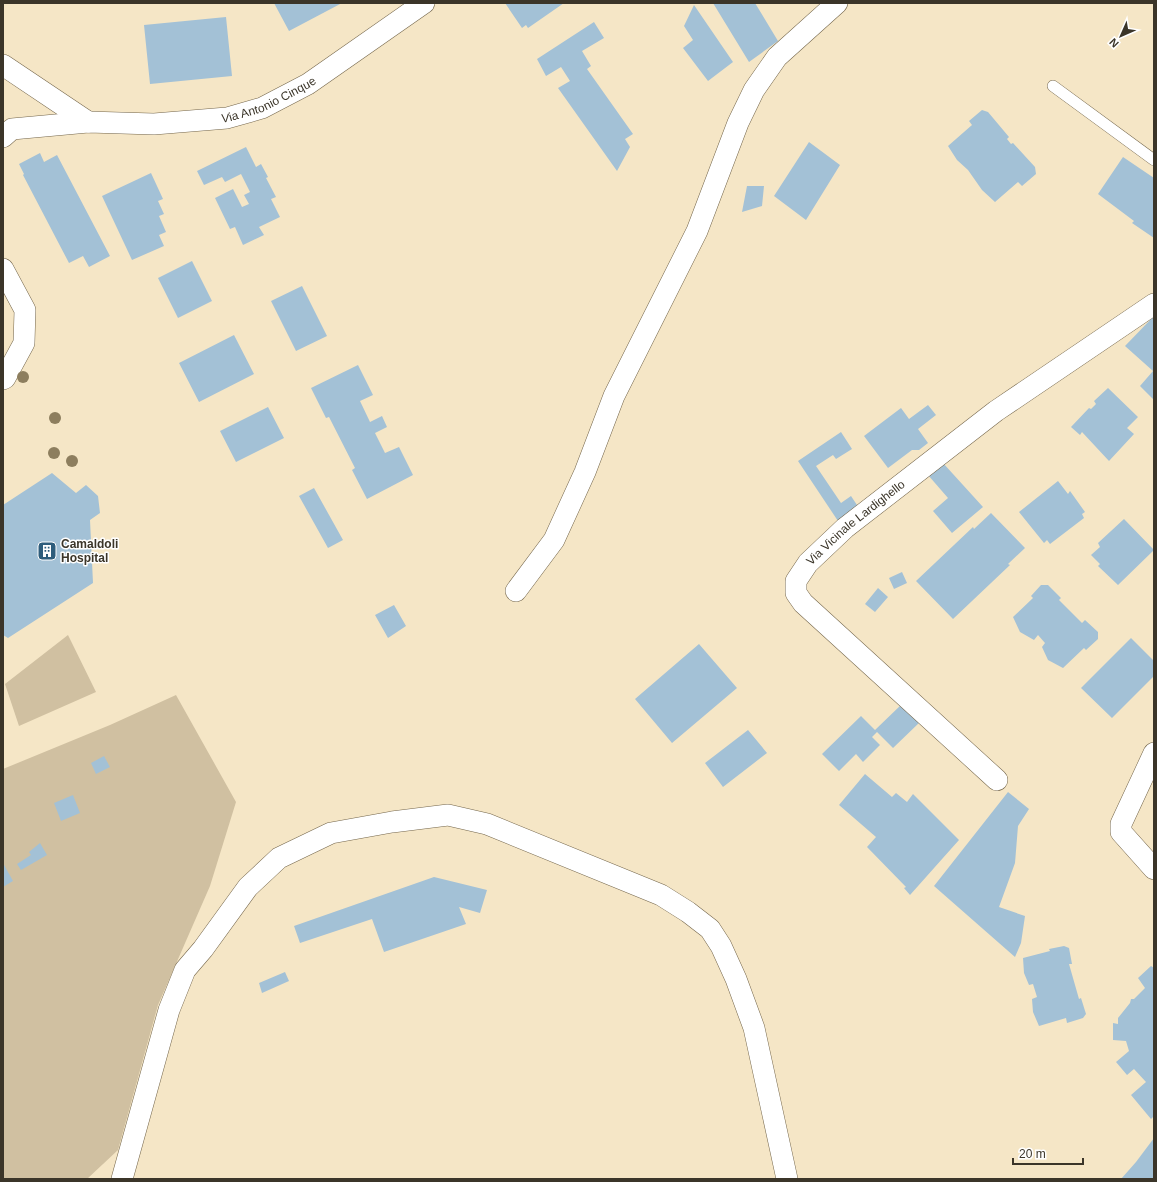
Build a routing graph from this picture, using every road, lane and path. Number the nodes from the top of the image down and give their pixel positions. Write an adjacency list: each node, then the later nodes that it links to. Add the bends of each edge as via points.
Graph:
1 (424, 3): 5 (street, Via Antonio Cinque, via 308,84 262,108 226,118 154,124)
2 (837, 3): 11 (street, via 777,57 754,90 738,123 697,231 614,396 585,472 554,540)
3 (3, 65): 5 (street)
4 (1054, 86): 7 (lane)
5 (88, 122): 6 (street, Via Antonio Cinque, via 12,129)
6 (3, 138)
7 (1154, 160)
8 (3, 269): 10 (street, via 25,310 24,343)
9 (1154, 304): 13 (street, Via Vicinale Lardighello, via 960,438 845,528 808,563 796,582 796,592 803,603)
10 (3, 379)
11 (516, 590)
12 (1154, 753): 14 (street, via 1121,824 1121,832)
13 (998, 780)
14 (1154, 869)
15 (122, 1179): 16 (street, via 168,1010 185,970 204,949 248,887 279,858 331,833 448,815 487,824 660,895 710,929 736,979 754,1028)
16 (787, 1179)

